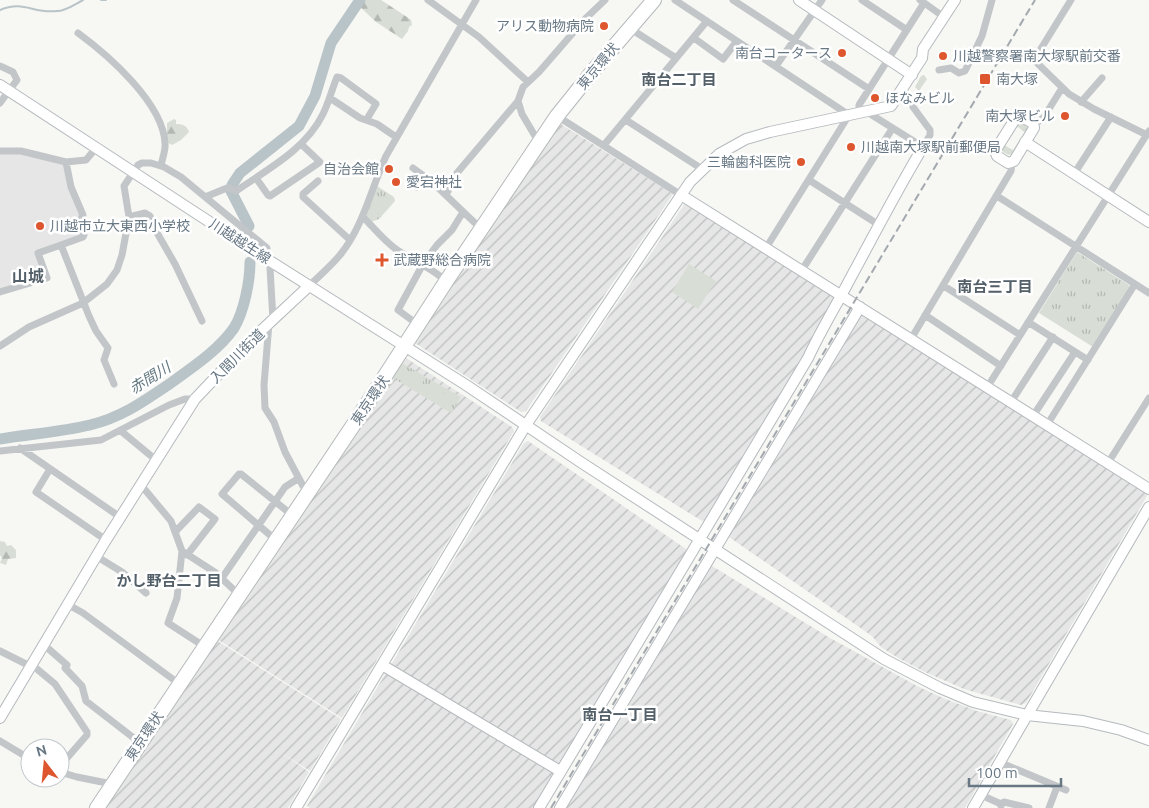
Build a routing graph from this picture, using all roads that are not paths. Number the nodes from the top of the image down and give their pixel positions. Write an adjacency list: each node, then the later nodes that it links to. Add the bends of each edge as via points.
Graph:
1 (428, 0): 18 (street)
2 (476, 0): 18 (street, 入間川街道)
3 (605, 0): 32 (street)
4 (644, 0): 50 (highway, 東京環状, via 568,89)
5 (654, 0): 43 (highway, 東京環状)
6 (675, 0): 17 (street)
7 (733, 0): 23 (street)
8 (799, 0): 15 (street)
9 (822, 0): 15 (street)
10 (862, 0): 19 (street)
11 (955, 0): 16 (street)
12 (992, 0): 29 (street, via 982,36 965,71)
13 (1071, 0): 34 (street, via 1034,60)
14 (922, 1): 16 (street); 19 (street)
15 (815, 10): 23 (street); 26 (street)
16 (944, 17): 30 (street)
17 (707, 21): 22 (street); 24 (street)
18 (462, 24): 32 (street); 51 (street, 入間川街道)
19 (907, 30): 26 (street)
20 (634, 31): 25 (street)
21 (78, 33): 60 (street, via 128,76 154,111 165,143)
22 (694, 38): 24 (street, via 723,59); 25 (street)
23 (795, 40): 28 (street); 35 (street)
24 (737, 41): 28 (street)
25 (676, 58): 46 (street)
26 (888, 59): 30 (street); 35 (street)
27 (0, 66): 36 (street, via 16,77)
28 (776, 66): 42 (street)
29 (939, 70)
30 (912, 75): 42 (street, via 893,105)
31 (1102, 78): 39 (street)
32 (528, 82): 38 (street)
33 (0, 85): 36 (street, 川越越生線)
34 (1062, 88): 39 (street); 47 (street, via 1044,117)
35 (869, 89): 42 (street)
36 (9, 92): 40 (street); 56 (street, 川越越生線)
37 (330, 98): 45 (street); 45 (street, via 338,77 376,103); 53 (street, via 321,118)
38 (518, 101): 50 (street); 70 (street, via 456,173)
39 (1081, 102): 44 (street)
40 (0, 103)
41 (913, 107): 55 (street, via 930,130)
42 (858, 113): 48 (street); 62 (street, via 746,139 726,149); 67 (street)
43 (557, 116): 54 (street); 106 (highway, 東京環状)
44 (1111, 117): 49 (street); 64 (street)
45 (367, 120): 51 (street)
46 (626, 120): 54 (street); 62 (street)
47 (1034, 125): 52 (street); 59 (street, via 1017,116 995,151 997,156)
48 (892, 129): 55 (street); 75 (street)
49 (1148, 133): 73 (street)
50 (536, 136): 80 (highway, 東京環状)
51 (396, 137): 77 (street, 入間川街道, via 378,173)
52 (1025, 142): 59 (street); 64 (street)
53 (301, 144): 66 (street); 66 (street, via 320,162 270,196)
54 (604, 145): 71 (street)
55 (923, 147): 81 (street)
56 (96, 148): 58 (street, via 86,160); 63 (street, 川越越生線)
57 (0, 152): 58 (street, via 21,151)
58 (66, 162): 83 (street, via 71,187 83,215 80,221 84,235)
59 (1012, 162): 72 (street, via 1011,171)
60 (161, 166): 63 (street, via 144,162); 74 (street, via 174,172)
61 (413, 168): 65 (street)
62 (702, 169): 71 (street)
63 (133, 173): 78 (street, via 124,186); 86 (street, 川越越生線)
64 (1074, 174): 73 (street)
65 (424, 176): 69 (street); 70 (street)
66 (256, 178): 74 (street, via 236,191 227,188)
67 (808, 180): 75 (street); 85 (street)
68 (318, 182): 82 (street, via 303,197)
69 (417, 187)
70 (446, 195): 76 (street)
71 (681, 195): 85 (street); 117 (street)
72 (997, 196): 84 (street); 92 (street)
73 (1108, 196): 79 (street); 84 (street)
74 (205, 197): 86 (street, via 266,248)
75 (845, 204): 81 (street); 88 (street)
76 (463, 212): 80 (street); 87 (street)
77 (363, 216): 82 (street, 入間川街道); 87 (street, via 392,246)
78 (128, 217): 96 (street, via 117,270 107,284); 99 (street, via 144,213 150,216)
79 (1149, 222)
80 (476, 224): 89 (highway, 東京環状)
81 (880, 225): 95 (street)
82 (350, 240): 91 (street, 入間川街道)
83 (62, 246): 93 (street, via 38,252 47,278); 96 (street)
84 (1077, 246): 90 (street); 102 (street)
85 (766, 248): 88 (street)
86 (268, 260): 91 (street, 川越越生線); 101 (street)
87 (423, 264): 89 (street); 100 (street, via 398,310)
88 (802, 270): 95 (street)
89 (441, 277): 100 (highway, 東京環状)
90 (1135, 284): 94 (street); 109 (street)
91 (310, 286): 101 (street, 入間川街道); 106 (street, 川越越生線)
92 (944, 286): 98 (street); 103 (street)
93 (0, 292)
94 (1149, 293)
95 (842, 295): 97 (street); 135 (street)
96 (83, 302): 107 (street, via 29,327); 111 (street, via 108,348 104,360)
97 (860, 307): 105 (street); 137 (street)
98 (925, 316): 105 (street); 110 (street)
99 (202, 321)
100 (413, 321): 106 (highway, 東京環状)
101 (271, 322): 114 (street, 入間川街道); 125 (street, via 264,385 265,408)
102 (1028, 322): 103 (street); 104 (street)
103 (1020, 335): 110 (street)
104 (1053, 338): 108 (street); 115 (street)
105 (911, 339): 112 (street)
106 (402, 345): 117 (street, 川越越生線); 125 (highway, 東京環状); 167 (highway, 東京環状)
107 (0, 346)
108 (1074, 352): 109 (street); 116 (street)
109 (1088, 360): 118 (street)
110 (1000, 366): 112 (street)
111 (114, 384)
112 (988, 386): 115 (street)
113 (1149, 398): 123 (street)
114 (195, 399): 119 (street, via 169,405); 122 (street, 入間川街道)
115 (1011, 402): 116 (street)
116 (1033, 416): 118 (street)
117 (526, 425): 135 (street, 川越越生線); 147 (street)
118 (1047, 425): 123 (street)
119 (120, 431): 120 (street, via 92,442); 122 (street)
120 (20, 448): 121 (street); 124 (street)
121 (0, 451)
122 (156, 460): 126 (street, 入間川街道)
123 (1108, 463): 127 (street)
124 (50, 469): 131 (street); 136 (street, via 36,492)
125 (301, 482): 128 (street, via 285,487); 130 (highway, 東京環状)
126 (141, 485): 131 (street, 入間川街道); 133 (street, via 171,521)
127 (1149, 489)
128 (274, 501): 130 (street); 132 (street); 132 (street, via 239,474 222,494)
129 (1149, 507): 150 (street)
130 (287, 510): 134 (highway, 東京環状)
131 (120, 517): 136 (street, 入間川街道)
132 (258, 525): 134 (street); 140 (street)
133 (175, 532): 138 (street); 138 (street, via 199,507 215,519)
134 (270, 535): 141 (highway, 東京環状)
135 (700, 538): 137 (street, 川越越生線); 158 (street)
136 (106, 540): 139 (street, 入間川街道)
137 (716, 548): 150 (street, 川越越生線, via 909,673 973,702); 169 (street)
138 (185, 553): 140 (street); 144 (street, via 177,598 168,623)
139 (96, 556): 142 (street, via 122,572); 143 (street, 入間川街道)
140 (222, 578): 141 (street)
141 (234, 590): 144 (highway, 東京環状)
142 (146, 593)
143 (67, 604): 145 (street, 入間川街道); 149 (street)
144 (199, 643): 149 (highway, 東京環状)
145 (43, 644): 148 (street, 入間川街道); 152 (street, via 67,665 65,668 84,689 86,701)
146 (0, 651): 148 (street)
147 (382, 665): 158 (street); 165 (street)
148 (31, 666): 151 (street, 入間川街道); 156 (street, via 55,684 87,732)
149 (174, 680): 152 (highway, 東京環状)
150 (1028, 715): 153 (street, 川越越生線, via 1083,721); 157 (street)
151 (0, 718)
152 (135, 739): 160 (highway, 東京環状)
153 (1149, 740)
154 (0, 741): 155 (street)
155 (20, 753)
156 (70, 755)
157 (999, 762): 161 (street); 163 (street)
158 (560, 771): 168 (street)
159 (70, 775): 160 (street)
160 (107, 783): 166 (highway, 東京環状)
161 (1057, 787): 162 (street); 172 (street)
162 (1066, 790)
163 (981, 795): 164 (street); 170 (street)
164 (1001, 806): 171 (street, via 1004,802)
165 (299, 807)
166 (90, 808)
167 (97, 808)
168 (539, 808)
169 (560, 808)
170 (973, 808)
171 (1030, 808)
172 (1049, 808)

